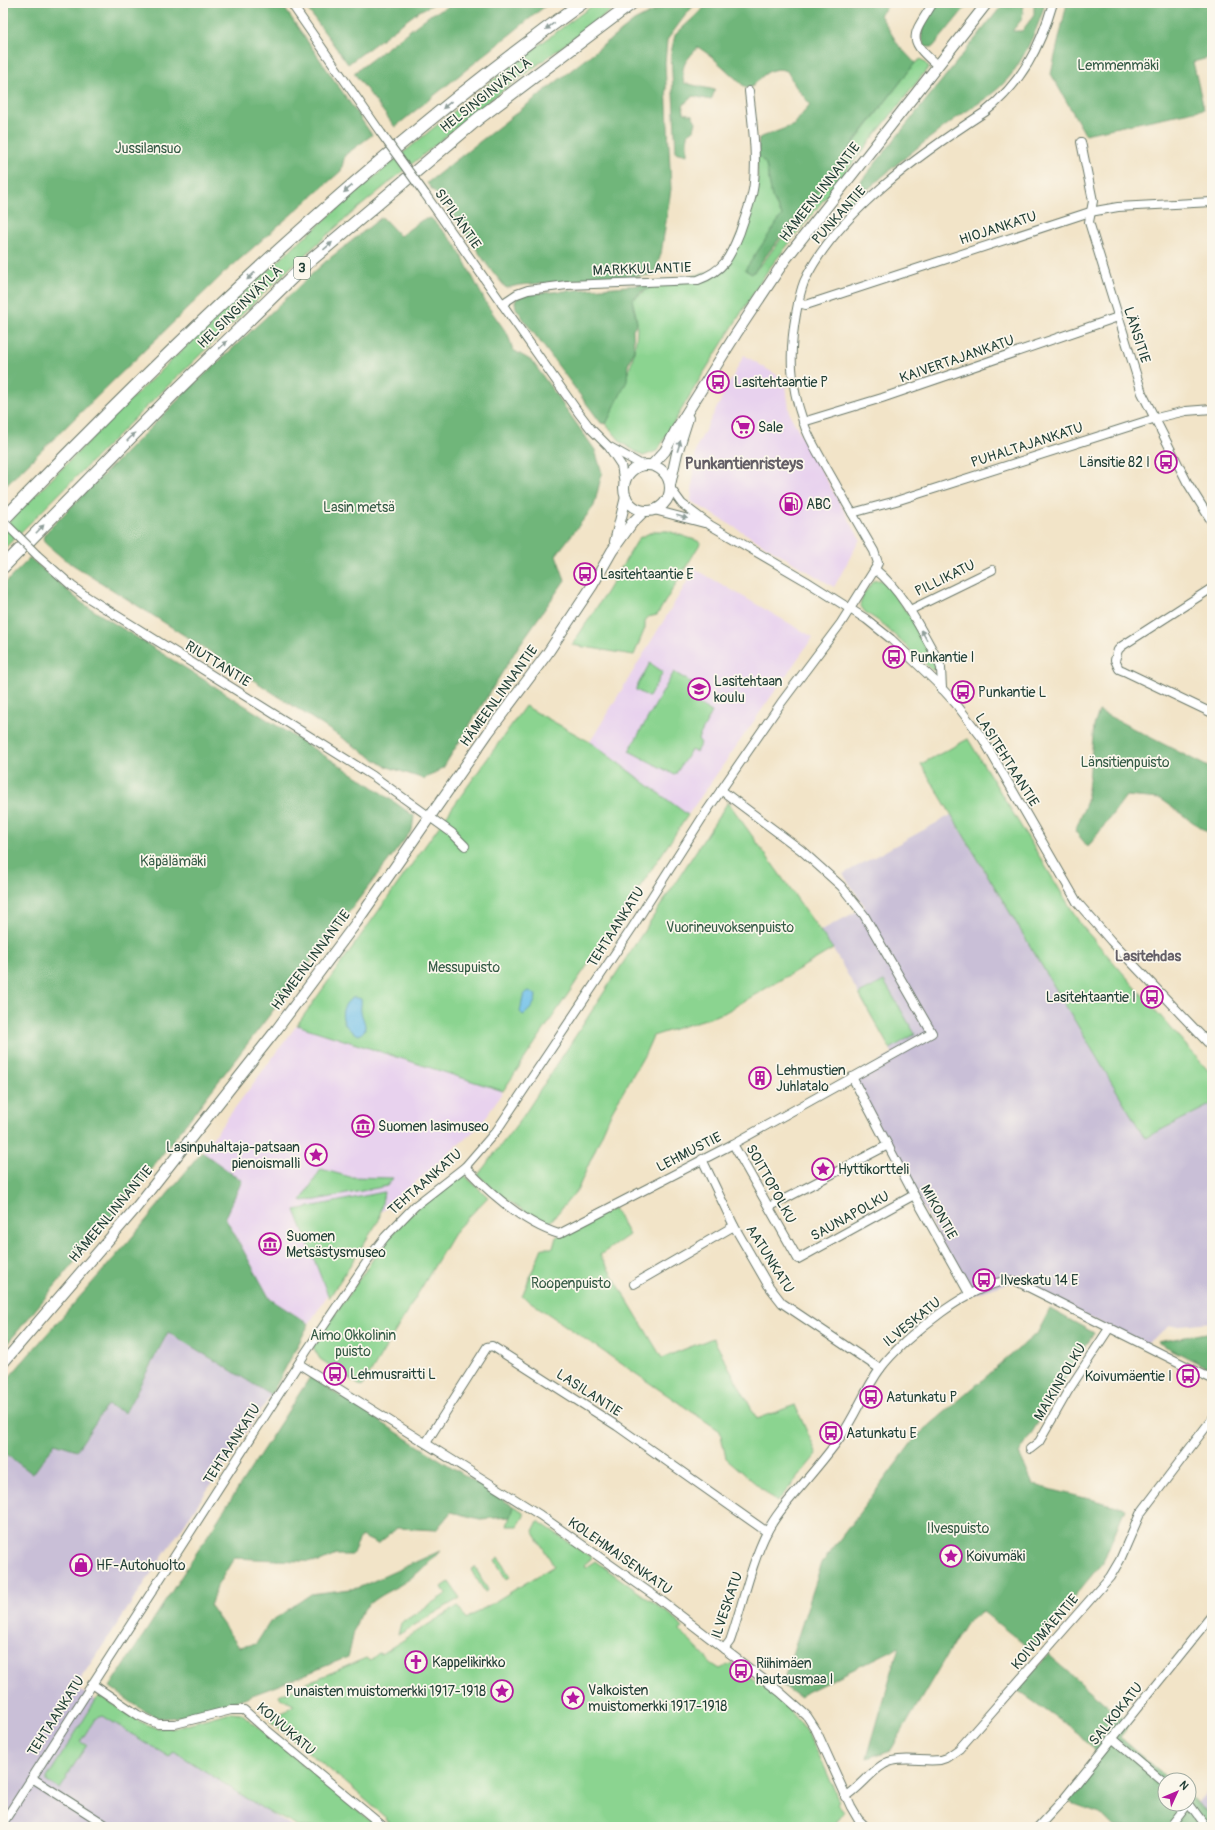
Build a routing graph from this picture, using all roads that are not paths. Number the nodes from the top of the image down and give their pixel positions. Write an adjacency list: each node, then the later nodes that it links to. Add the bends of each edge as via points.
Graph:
1 (291, 3): 13 (street, SIPILÄNTIE, bridge)
2 (582, 3): 26 (highway, HELSINGINVÄYLÄ / 3, one-way to 26, via 470,86 281,248 147,374)
3 (632, 3): 30 (highway, HELSINGINVÄYLÄ / 3, one-way to 3, via 174,393 305,265 479,118)
4 (933, 3): 7 (street, via 915,36 918,47)
5 (987, 3): 7 (main road, HÄMEENLINNANTIE)
6 (1053, 3): 12 (street, PUNKANTIE, via 1038,46 1013,85 1001,99 886,184 845,224 829,243 804,282)
7 (938, 66): 15 (main road, HÄMEENLINNANTIE, via 785,260)
8 (749, 91): 13 (street, MARKKULANTIE, via 755,157 753,191 733,249 724,265 698,280 567,285 528,290)
9 (1081, 142): 11 (street, LÄNSITIE, via 1092,201)
10 (1212, 202): 11 (street, HIOJANKATU, via 1118,207)
11 (1090, 212): 12 (street, HIOJANKATU, via 806,305); 14 (street, LÄNSITIE, via 1089,222)
12 (798, 303): 18 (street, PUNKANTIE, via 790,358)
13 (502, 304): 19 (street, SIPILÄNTIE, via 578,412)
14 (1118, 317): 17 (street, LÄNSITIE, via 1142,394); 18 (street, KAIVERTAJANKATU, via 882,398)
15 (690, 408): 20 (main road, HÄMEENLINNANTIE, via 665,452); 22 (main road, HÄMEENLINNANTIE, one-way to 15)
16 (1212, 410): 17 (street, PUHALTAJANKATU, via 1186,411)
17 (1156, 418): 25 (street, PUHALTAJANKATU); 27 (street, LÄNSITIE, via 1187,482)
18 (803, 422): 25 (street, PUNKANTIE)
19 (609, 447): 20 (street, SIPILÄNTIE); 21 (street, SIPILÄNTIE, via 621,465)
20 (647, 465): 21 (main road, via 630,473); 22 (main road, via 665,473)
21 (624, 484): 23 (main road)
22 (670, 487): 24 (main road, via 666,502); 28 (street, LASITEHTAANTIE, via 682,504)
23 (626, 497): 24 (main road, via 632,505); 29 (main road, HÄMEENLINNANTIE)
24 (649, 510): 28 (street, LASITEHTAANTIE, one-way to 28); 29 (main road, HÄMEENLINNANTIE, via 632,523)
25 (852, 512): 31 (street, PUNKANTIE, via 874,551 878,563)
26 (3, 520): 39 (street, RIUTTANTIE, bridge, via 37,555 87,597 373,776)
27 (1212, 522)
28 (710, 525): 34 (street, LASITEHTAANTIE)
29 (612, 551): 39 (main road, HÄMEENLINNANTIE, via 547,654)
30 (3, 567)
31 (875, 569): 34 (street); 35 (street, via 887,579)
32 (992, 570): 35 (street, PILLIKATU)
33 (1212, 588): 37 (street, via 1122,646 1115,660 1124,671)
34 (850, 608): 36 (street, LASITEHTAANTIE, via 891,639); 38 (street, TEHTAANKATU)
35 (910, 610): 36 (street, one-way to 35, via 938,660)
36 (942, 688): 41 (street, LASITEHTAANTIE, via 982,739 1076,902)
37 (1212, 712)
38 (721, 790): 42 (street, LEHMUSTIE, via 834,878 858,906 932,1033); 46 (street, TEHTAANKATU, via 523,1092 497,1130)
39 (430, 816): 40 (street, RIUTTANTIE); 54 (main road, HÄMEENLINNANTIE, via 356,923 277,1029 135,1209)
40 (465, 846)
41 (1211, 1046)
42 (852, 1077): 43 (street, LEHMUSTIE); 44 (street, MIKONTIE)
43 (733, 1144): 45 (street, LEHMUSTIE); 48 (street, SOITTOPOLKU)
44 (888, 1145): 47 (street, MIKONTIE); 48 (street)
45 (702, 1159): 46 (street, LEHMUSTIE, via 559,1234 546,1230 515,1211); 49 (street)
46 (465, 1167): 55 (street, TEHTAANKATU, via 415,1206 385,1237)
47 (914, 1195): 50 (street, SAUNAPOLKU); 52 (street, MIKONTIE)
48 (769, 1208): 50 (street, SOITTOPOLKU)
49 (734, 1226): 51 (street, AATUNKATU); 56 (street, AATUNKATU, via 768,1285 782,1303)
50 (798, 1259)
51 (634, 1284)
52 (970, 1295): 53 (street, ILVESKATU, via 1000,1281 1016,1281); 56 (street, ILVESKATU, via 921,1328 904,1342)
53 (1110, 1327): 57 (street, ILVESKATU); 60 (street, MAIKINPOLKU, via 1039,1442)
54 (3, 1363)
55 (299, 1364): 59 (street, KOLEHMAISENKATU); 64 (street, TEHTAANKATU)
56 (880, 1369): 61 (street, ILVESKATU, via 842,1434 775,1518)
57 (1212, 1379)
58 (1212, 1419): 68 (street, KOIVUMÄENTIE, via 1139,1516 1110,1577 959,1749 940,1760 892,1761 881,1767)
59 (426, 1443): 61 (street, LASILANTIE, via 487,1347 492,1346 617,1426); 63 (street, KOLEHMAISENKATU, via 540,1515 659,1599)
60 (1030, 1449)
61 (767, 1532): 63 (street, ILVESKATU, via 730,1641)
62 (1212, 1616): 65 (street, SALKOKATU)
63 (724, 1649): 68 (street, KOLEHMAISENKATU, via 807,1716 816,1730)
64 (92, 1684): 67 (street, TEHTAANKATU); 73 (street, KOIVUKATU, via 138,1715 158,1724 175,1724 231,1710 244,1710)
65 (1112, 1738): 66 (street); 75 (street, SALKOKATU)
66 (1157, 1776)
67 (32, 1778): 71 (street, TEHTAANKATU); 72 (street)
68 (846, 1797): 74 (street, KOLEHMAISENKATU)
69 (1182, 1812): 76 (street)
70 (1194, 1812): 77 (street)
71 (3, 1824)
72 (109, 1827)
73 (384, 1827)
74 (866, 1827)
75 (1038, 1827)
76 (1170, 1827)
77 (1206, 1827)

